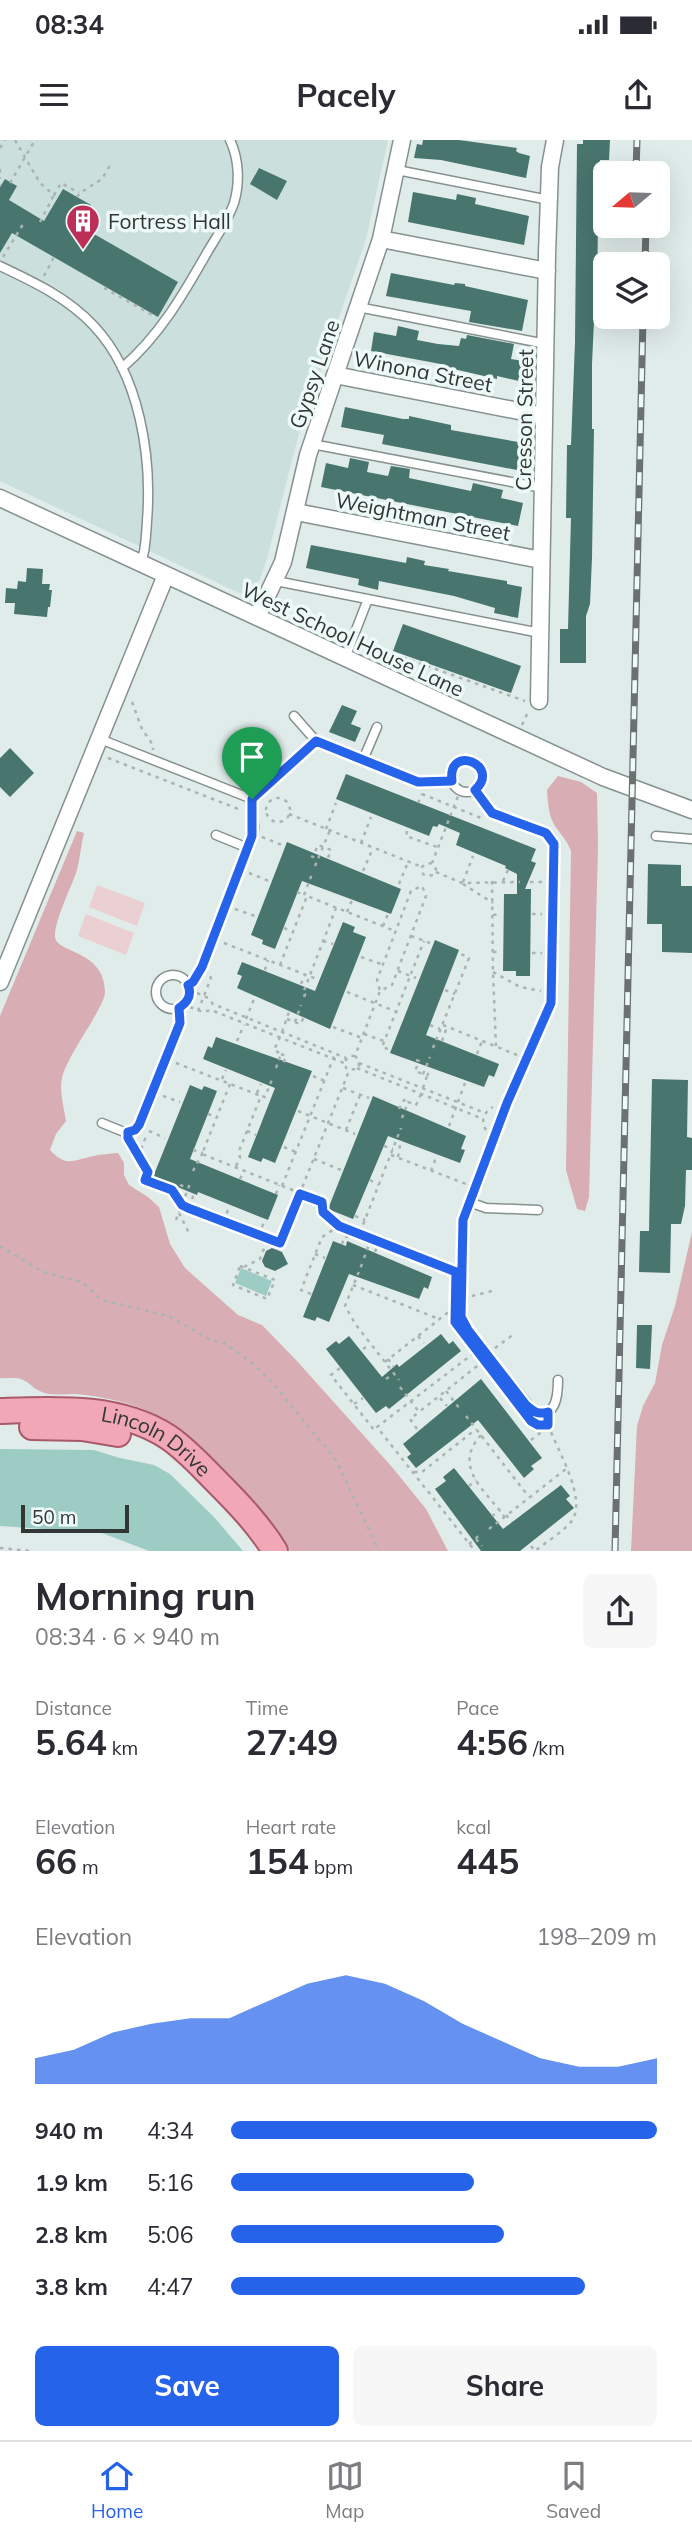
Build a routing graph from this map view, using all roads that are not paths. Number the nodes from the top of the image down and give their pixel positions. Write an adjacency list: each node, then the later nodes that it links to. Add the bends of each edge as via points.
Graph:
1 (230, 140): 11 (lane, via 237,167 234,202 165,322)
2 (402, 140): 4 (street, Gypsy Lane)
3 (555, 140): 5 (street, Cresson Street)
4 (397, 170): 5 (lane); 6 (street, Gypsy Lane)
5 (549, 200): 8 (street, Cresson Street)
6 (381, 239): 8 (street); 9 (street, Gypsy Lane)
7 (0, 266): 11 (lane, via 75,309 104,338)
8 (547, 271): 10 (street, Cresson Street)
9 (358, 307): 10 (lane); 12 (street, Gypsy Lane)
10 (546, 344): 13 (street, Cresson Street)
11 (121, 368): 19 (lane, via 141,423 148,461)
12 (335, 375): 13 (street, Winona Street); 14 (street, Gypsy Lane)
13 (544, 416): 15 (street, Cresson Street)
14 (312, 444): 15 (lane); 17 (street, Gypsy Lane)
15 (544, 488): 18 (street, Cresson Street)
16 (0, 498): 19 (street, West School House Lane)
17 (296, 512): 18 (street, Weightman Street); 21 (street, Gypsy Lane)
18 (541, 560): 24 (street, Cresson Street)
19 (141, 563): 20 (street, West School House Lane)
20 (166, 575): 23 (street, West School House Lane); 30 (street)
21 (276, 581): 22 (lane); 23 (street, Gypsy Lane)
22 (368, 599): 24 (lane); 25 (lane)
23 (257, 617): 25 (street, West School House Lane)
24 (540, 633): 26 (street, Cresson Street)
25 (345, 658): 35 (street, West School House Lane, via 603,777)
26 (534, 703)
27 (294, 716): 29 (lane)
28 (377, 727): 31 (lane)
29 (316, 741): 31 (lane); 34 (lane)
30 (98, 746): 34 (lane, via 150,759); 40 (street)
31 (363, 760): 32 (lane, via 418,782)
32 (452, 781): 33 (lane, via 460,791); 33 (lane, via 456,764 473,761 482,775)
33 (475, 790): 44 (lane, via 492,813 546,833 554,844 551,1003)
34 (252, 799): 39 (lane, via 253,834)
35 (692, 810)
36 (216, 835): 39 (lane)
37 (656, 836): 38 (lane)
38 (692, 839)
39 (248, 848): 41 (lane, via 202,967)
40 (0, 982)
41 (189, 987): 42 (lane, via 187,1001); 42 (lane, via 176,975 165,976 157,985 159,1001 167,1008)
42 (181, 1006): 43 (lane, via 180,1023 138,1127 128,1132)
43 (102, 1123)
44 (470, 1202): 45 (lane, via 486,1208); 46 (lane, via 463,1220 464,1324 487,1359 534,1412 548,1412 554,1406)
45 (538, 1210)
46 (558, 1380)
47 (0, 1411): 50 (main road, Lincoln Drive, via 83,1411 119,1417 168,1437 257,1524)
48 (0, 1428): 49 (main road, Lincoln Drive, via 98,1430 143,1443 183,1471)
49 (256, 1551)
50 (275, 1551)

